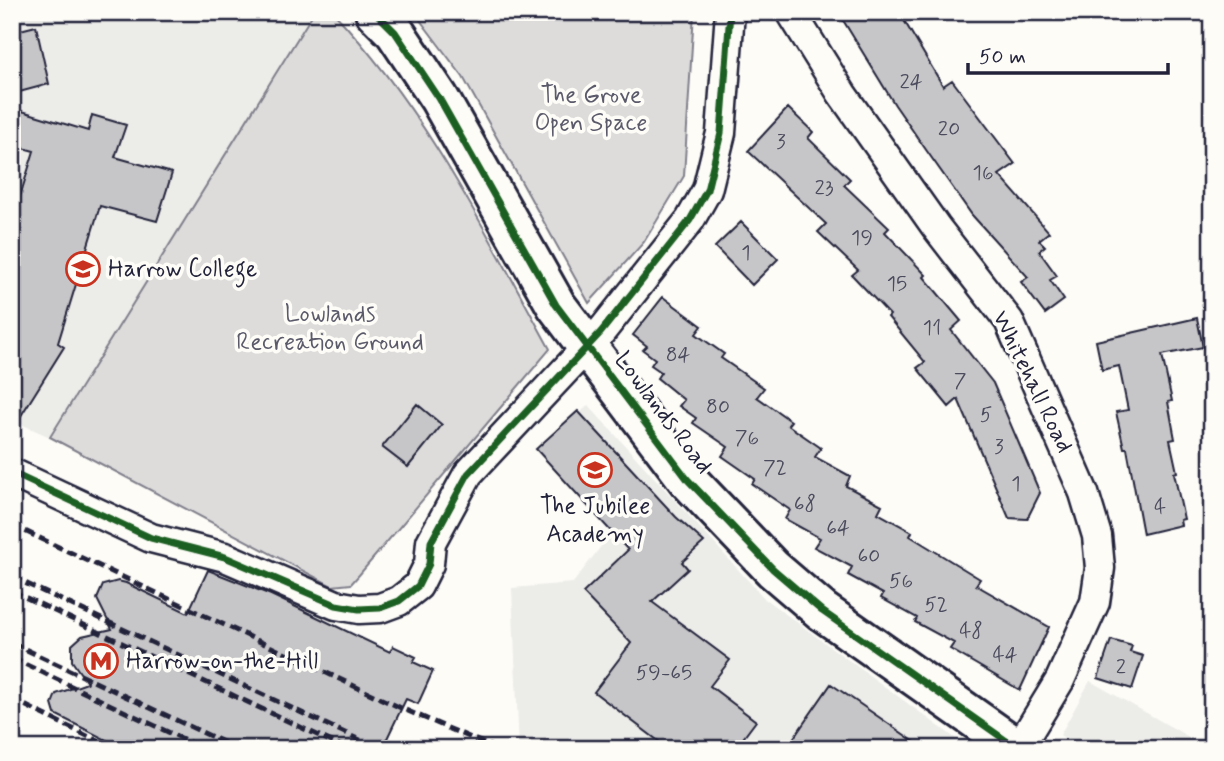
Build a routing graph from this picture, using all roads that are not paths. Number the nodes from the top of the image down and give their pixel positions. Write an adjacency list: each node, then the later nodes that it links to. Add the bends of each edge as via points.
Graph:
1 (375, 12): 4 (main road, Lowlands Road, via 395,32 439,98 556,305)
2 (730, 12): 4 (street, via 721,133 708,190 677,237)
3 (792, 12): 6 (street, Whitehall Road, via 936,227 1009,321 1084,493 1097,536 1096,602 1060,680)
4 (588, 346): 5 (street, via 468,474 431,542 429,564 418,586 380,608 359,609 312,595 225,557 151,538); 6 (main road, Lowlands Road, via 688,480 773,569 845,628)
5 (12, 473)
6 (1018, 749)

